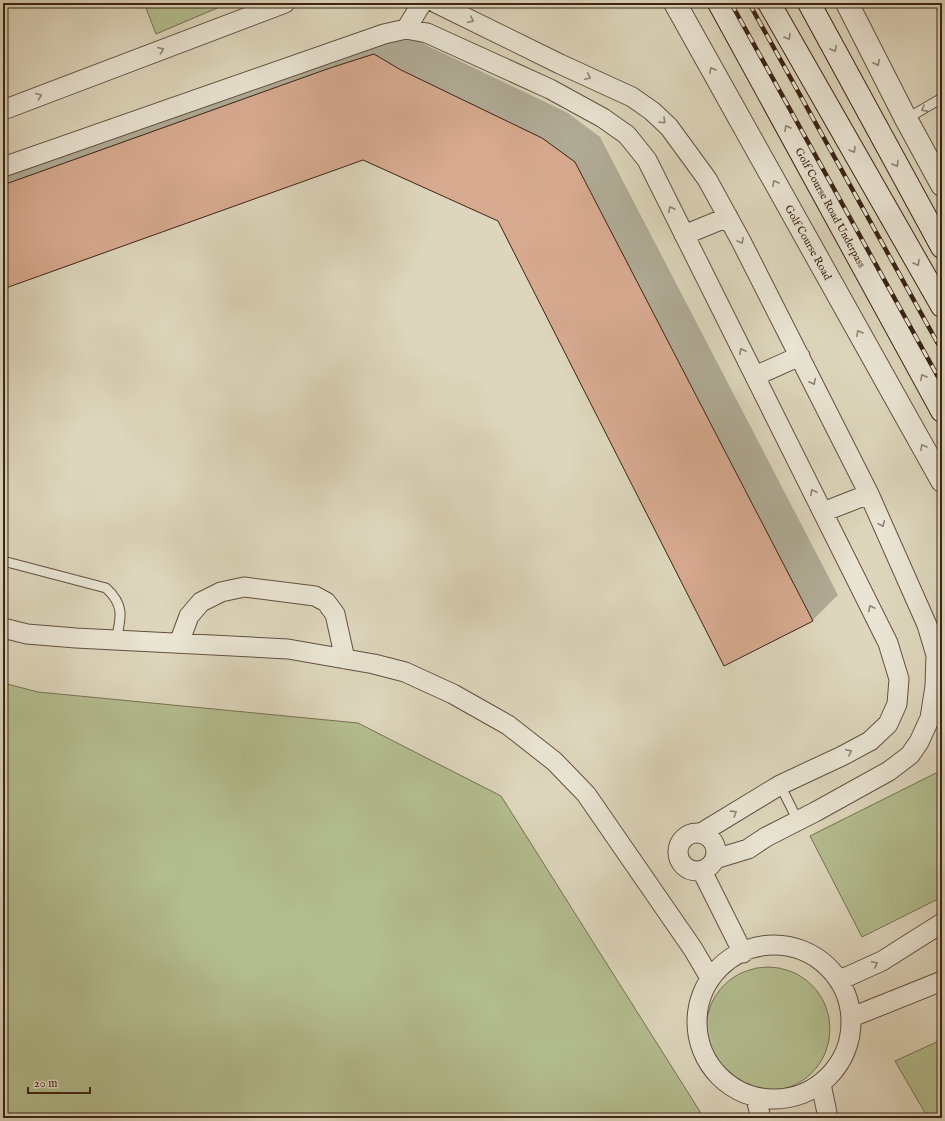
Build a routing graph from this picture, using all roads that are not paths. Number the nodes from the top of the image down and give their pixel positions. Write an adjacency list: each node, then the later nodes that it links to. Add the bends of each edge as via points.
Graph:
1 (285, 3): 13 (street, one-way to 1)
2 (422, 3): 9 (street)
3 (436, 3): 10 (street, one-way to 10)
4 (675, 3): 24 (main road, Golf Course Road, one-way to 4)
5 (719, 3): 23 (main road, Golf Course Road Underpass, one-way to 5)
6 (769, 3): 20 (main road, one-way to 20)
7 (809, 3): 19 (main road, one-way to 19)
8 (847, 3): 14 (main road, one-way to 14)
9 (406, 29): 11 (street, via 427,33); 15 (street, via 384,34)
10 (560, 64): 11 (street); 17 (street, one-way to 17, via 632,97 652,111 669,127 707,179)
11 (550, 89): 18 (street, one-way to 11, via 647,160 627,136 603,118)
12 (942, 98): 14 (lane, one-way to 14)
13 (3, 110)
14 (906, 119): 16 (main road)
15 (3, 167)
16 (942, 185)
17 (728, 217): 18 (street); 21 (street, one-way to 21)
18 (684, 235): 22 (street, one-way to 18)
19 (942, 247)
20 (942, 306)
21 (800, 356): 22 (street); 25 (street, one-way to 25)
22 (754, 376): 26 (street, one-way to 22)
23 (942, 411)
24 (942, 481)
25 (869, 494): 26 (street); 32 (street, one-way to 32, via 927,625 936,655)
26 (823, 512): 33 (street, one-way to 26, via 870,741 888,724 897,704 900,679 888,643)
27 (3, 561): 29 (lane, via 106,588 118,602 121,615)
28 (3, 628): 29 (street, via 27,634)
29 (116, 640): 30 (street)
30 (179, 644): 31 (street, via 288,649); 31 (street, via 189,616 202,602 221,592 244,587 315,596 326,602 335,614)
31 (345, 658): 39 (street, via 404,672 453,694 508,725 554,761 586,794)
32 (939, 685): 34 (street, via 930,718 910,755 890,771)
33 (780, 785): 34 (lane); 35 (street, one-way to 33)
34 (798, 821): 36 (street, via 748,849)
35 (701, 833): 36 (street, via 711,839 716,848); 36 (street, via 691,834 682,839 678,848 678,858 683,866 692,871)
36 (709, 865): 38 (street)
37 (942, 923): 40 (street, one-way to 37, via 882,961)
38 (743, 952): 39 (street, via 730,958); 40 (street, via 756,947 788,946 818,957)
39 (710, 978): 44 (street, via 698,1007 698,1038 710,1067 733,1088)
40 (840, 980): 42 (street, via 848,998)
41 (942, 981): 42 (street)
42 (852, 1017): 43 (street, via 849,1042 839,1066)
43 (821, 1084): 44 (street, via 793,1097); 46 (street)
44 (756, 1099): 45 (street)
45 (761, 1118)
46 (828, 1118)

